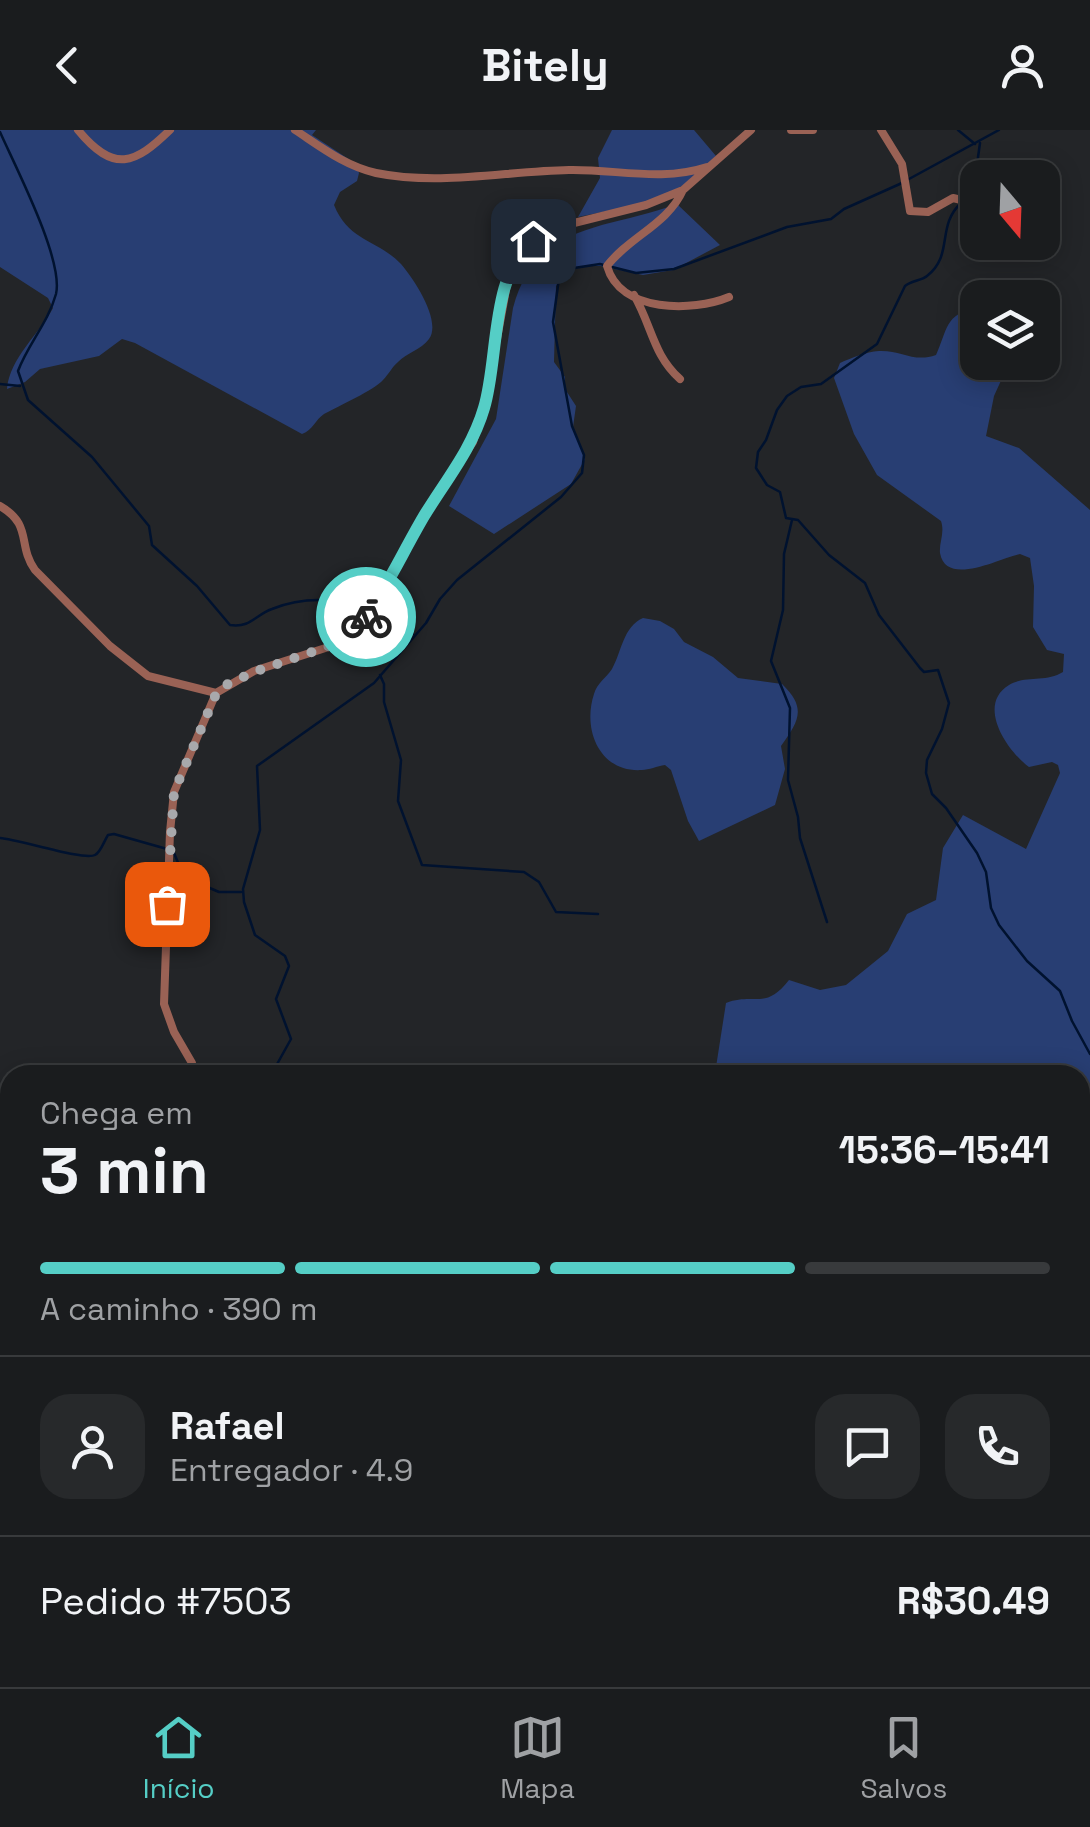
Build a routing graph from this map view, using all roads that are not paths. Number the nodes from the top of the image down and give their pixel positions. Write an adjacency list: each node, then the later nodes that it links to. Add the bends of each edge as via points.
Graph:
1 (78, 130): 2 (street, via 106,153 130,160)
2 (170, 130)
3 (295, 130): 8 (street, via 345,162 405,177 593,170 660,176)
4 (752, 130): 8 (street)
5 (790, 130): 6 (street)
6 (813, 130)
7 (881, 130): 10 (street, via 902,164 910,211)
8 (711, 166): 9 (street)
9 (682, 190): 11 (street, via 674,208 607,266); 15 (street, via 558,227 518,255 473,442 372,609 341,642 254,672)
10 (960, 200)
11 (634, 295): 12 (street, via 691,308); 13 (street, via 658,355)
12 (729, 297)
13 (680, 379)
14 (0, 506): 15 (street, via 20,522 35,570 110,646 148,676)
15 (216, 694): 16 (street, via 174,792 170,832 164,1004)
16 (192, 1065)

